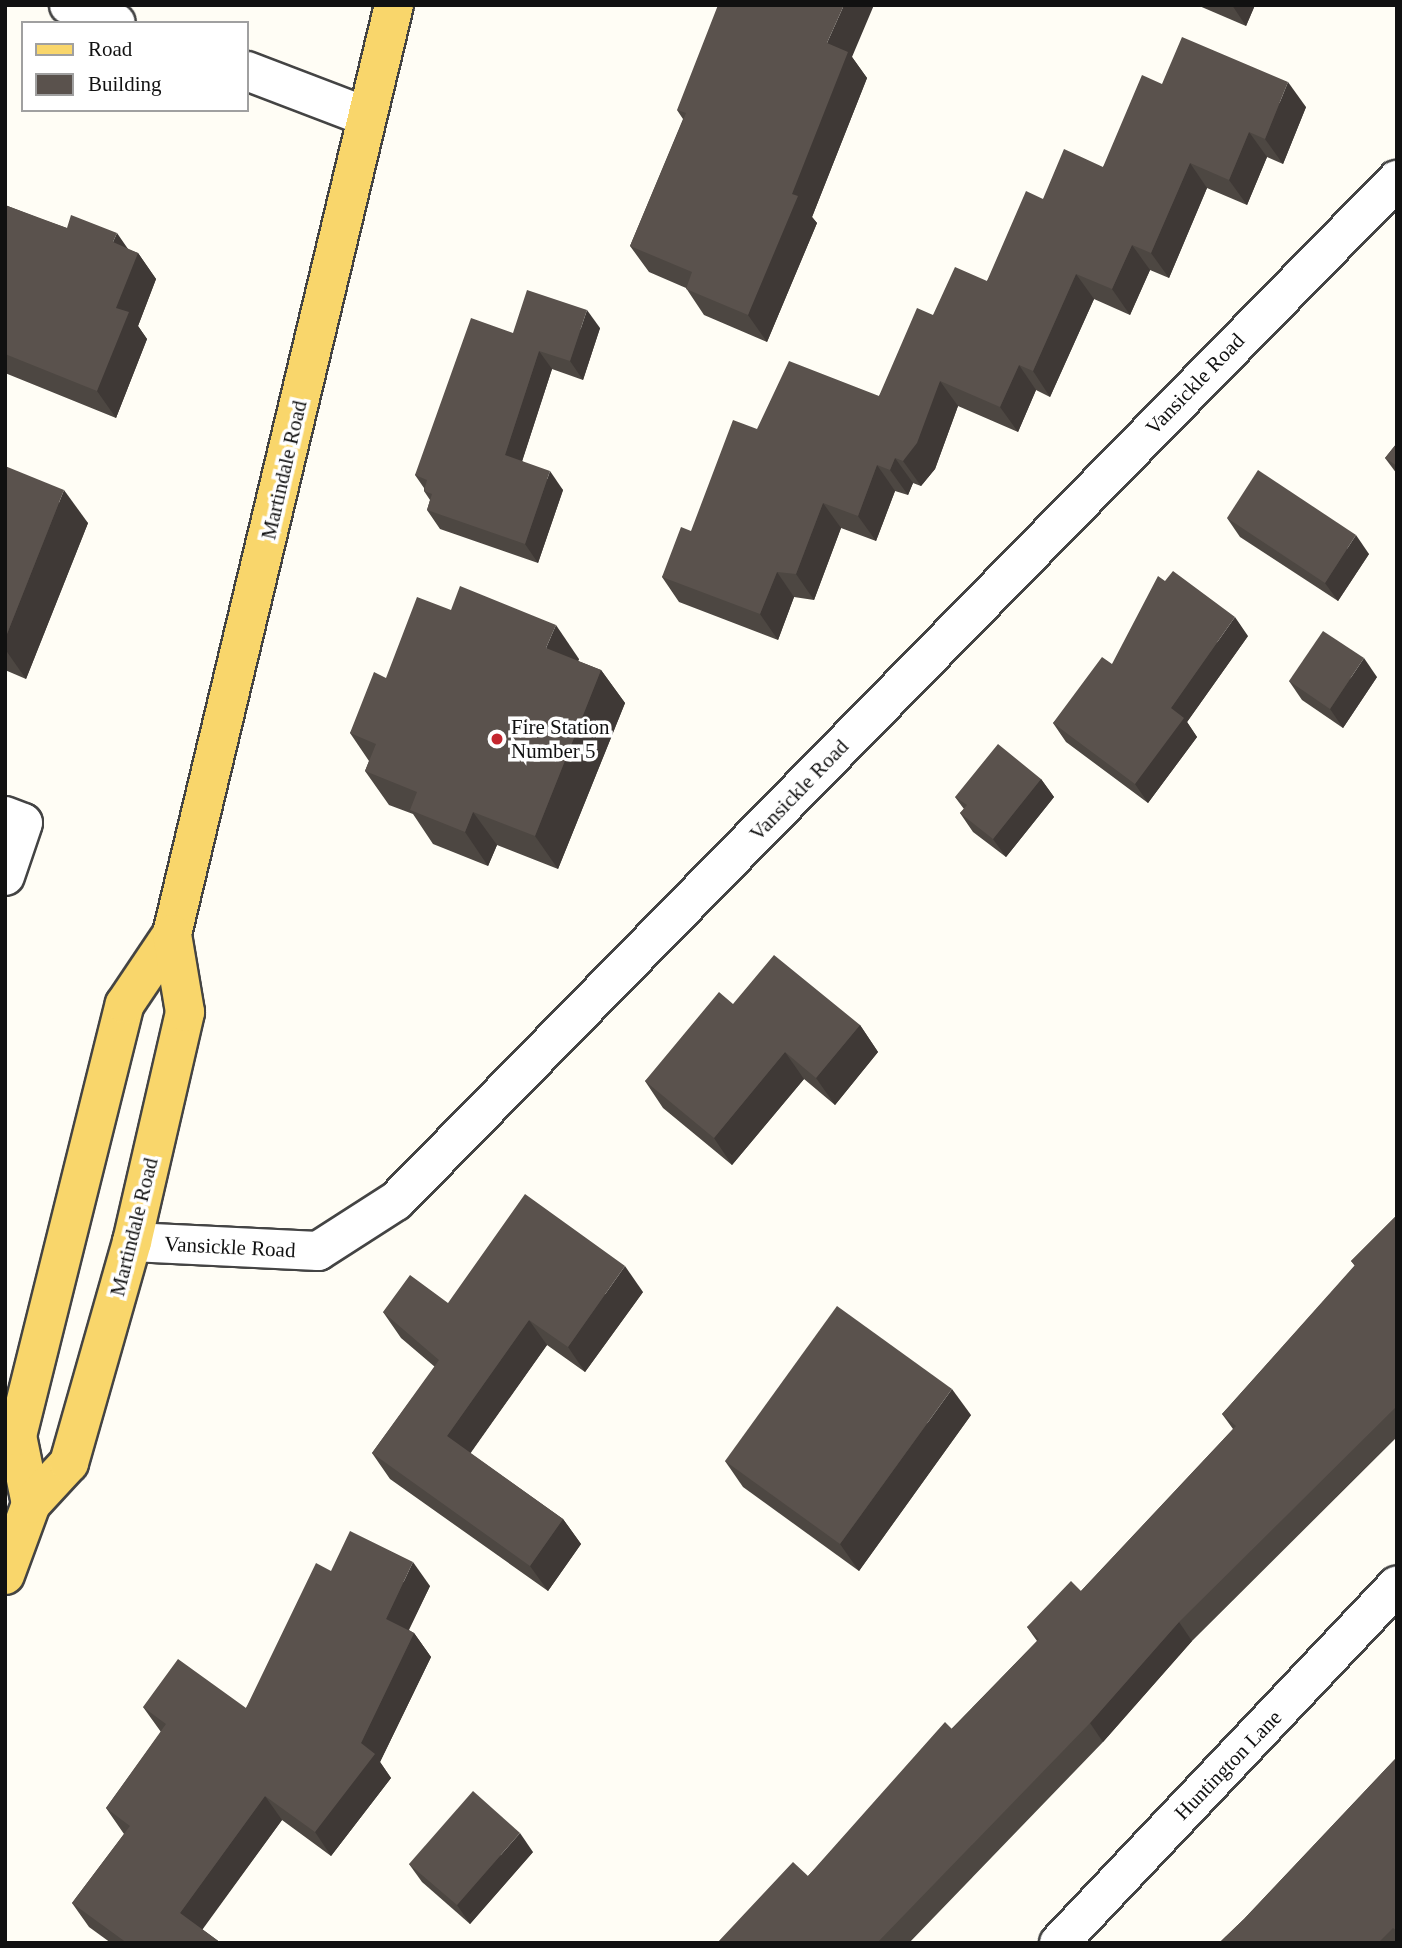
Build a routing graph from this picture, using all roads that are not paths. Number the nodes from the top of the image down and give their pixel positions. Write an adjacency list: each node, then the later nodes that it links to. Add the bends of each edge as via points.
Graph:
1 (69, 5): 3 (street)
2 (394, 5): 5 (main road, Martindale Road)
3 (111, 21)
4 (248, 71): 5 (street)
5 (365, 116): 9 (main road, Martindale Road)
6 (1397, 180): 10 (street, Vansickle Road, via 396,1201 318,1251)
7 (5, 816): 8 (street, via 23,823)
8 (5, 876)
9 (172, 934): 10 (main road, Martindale Road, via 185,1012); 11 (main road, Martindale Road, via 125,1004 17,1436)
10 (132, 1242): 11 (main road, Martindale Road, via 69,1463)
11 (31, 1504): 12 (main road, Martindale Road)
12 (5, 1575)
13 (1397, 1586): 14 (street, Huntington Lane)
14 (1059, 1943)

